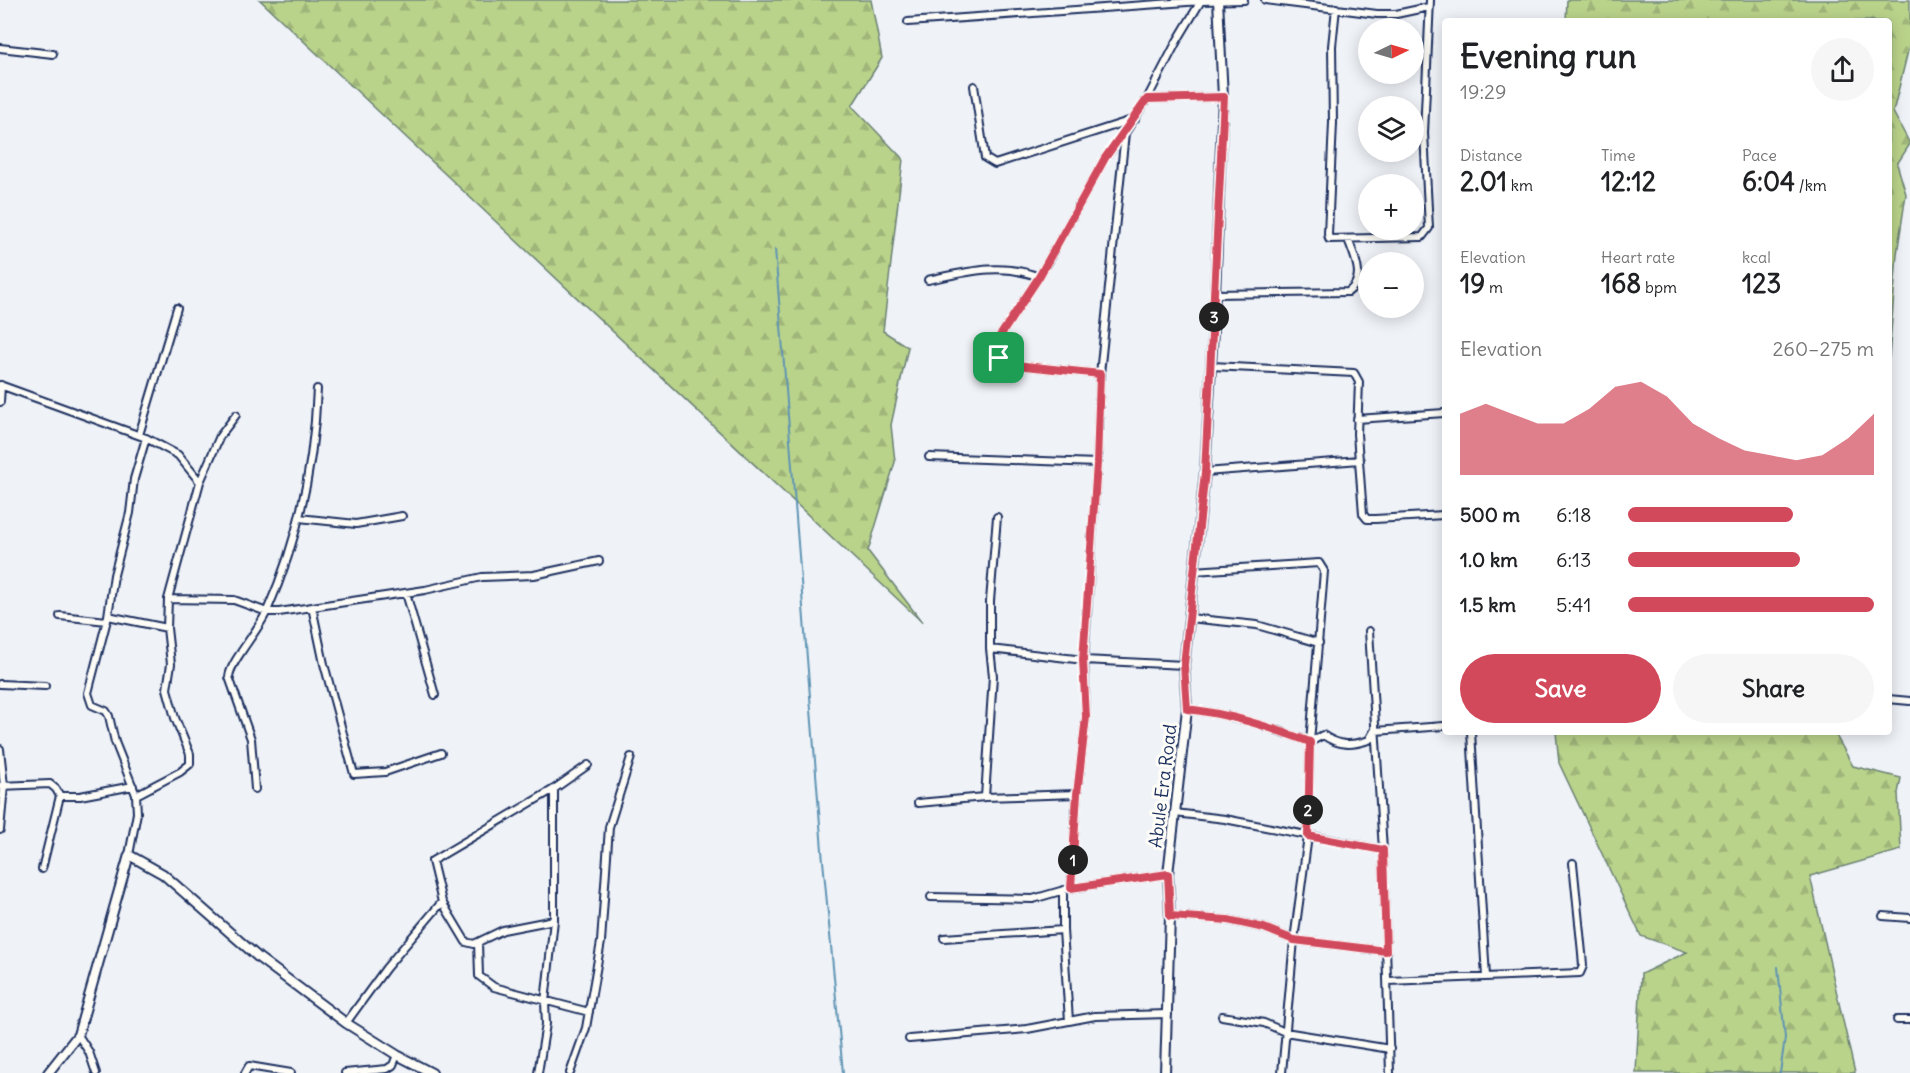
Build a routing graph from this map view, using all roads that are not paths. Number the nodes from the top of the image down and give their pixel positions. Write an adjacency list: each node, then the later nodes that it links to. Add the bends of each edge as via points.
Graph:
1 (1218, 0): 2 (street); 4 (street); 12 (street, Abule Era Road)
2 (1244, 0)
3 (1265, 0): 7 (street)
4 (1202, 1): 5 (street); 13 (street, via 1176,41)
5 (1110, 3): 8 (street)
6 (1430, 4): 7 (street, via 1396,14); 16 (street, via 1424,133 1429,228 1422,237)
7 (1336, 8): 16 (street, via 1327,229 1329,239)
8 (908, 22)
9 (0, 48): 10 (street)
10 (53, 54)
11 (974, 86): 14 (street, via 985,158 995,164)
12 (1224, 97): 13 (street); 19 (street, Abule Era Road)
13 (1147, 99): 14 (street)
14 (1135, 119): 15 (street)
15 (1125, 133): 17 (street, via 1105,158); 22 (street)
16 (1348, 239): 19 (street, via 1358,268 1358,280 1348,292)
17 (1039, 277): 18 (street, via 1000,267); 22 (street, via 998,339 999,358 1018,366)
18 (928, 280)
19 (1215, 294): 21 (street, Abule Era Road)
20 (177, 308): 29 (street)
21 (1211, 366): 28 (street, via 1354,373 1359,382); 33 (street, Abule Era Road)
22 (1100, 374): 32 (street)
23 (1, 385): 25 (street); 29 (street)
24 (317, 389): 38 (street, via 316,428)
25 (0, 402)
26 (1442, 413): 28 (street)
27 (236, 415): 34 (street, via 220,436)
28 (1357, 419): 31 (street)
29 (143, 436): 34 (street, via 178,455); 47 (street)
30 (929, 456): 32 (street)
31 (1360, 460): 33 (street); 35 (street, via 1362,508 1367,519)
32 (1097, 464): 52 (street)
33 (1205, 472): 40 (street, Abule Era Road)
34 (200, 482): 42 (street)
35 (1442, 515)
36 (402, 516): 38 (street, via 356,524)
37 (997, 517): 51 (street)
38 (299, 518): 44 (street, via 286,567)
39 (599, 561): 41 (street, via 534,575 482,577)
40 (1193, 571): 46 (street, Abule Era Road); 50 (street, via 1319,563 1324,571)
41 (406, 593): 43 (street); 56 (street)
42 (168, 599): 44 (street, via 234,600); 48 (street)
43 (312, 608): 44 (street); 65 (street, via 354,774 385,772)
44 (267, 612): 70 (street, via 253,639 232,664 229,677 251,739)
45 (60, 616): 47 (street)
46 (1189, 618): 50 (street, via 1257,625); 53 (street, Abule Era Road)
47 (108, 619): 48 (street); 69 (street, via 88,700 109,716)
48 (167, 627): 73 (street, via 171,664 167,689 190,764)
49 (1370, 631): 61 (street)
50 (1319, 643): 63 (street)
51 (990, 649): 52 (street); 75 (street, via 993,676)
52 (1083, 660): 53 (street); 72 (street, via 1086,717)
53 (1184, 665): 59 (street, Abule Era Road)
54 (0, 684): 55 (street)
55 (45, 686)
56 (435, 695)
57 (1892, 699): 58 (street)
58 (1910, 701)
59 (1187, 709): 63 (street, via 1262,724); 77 (street, Abule Era Road)
60 (1442, 726): 61 (street)
61 (1374, 731): 63 (street, via 1369,740 1355,745 1334,742 1323,735); 80 (street)
62 (1471, 735): 98 (street)
63 (1310, 742): 79 (street)
64 (0, 749): 68 (street)
65 (441, 753)
66 (631, 757): 101 (street, via 609,827 601,942)
67 (588, 765): 71 (street)
68 (2, 786): 74 (street, via 50,784); 78 (street)
69 (133, 786): 73 (street); 74 (street)
70 (255, 789)
71 (554, 789): 88 (street, via 432,861); 92 (street)
72 (1077, 794): 75 (street); 85 (street)
73 (136, 795): 81 (street, via 137,813)
74 (60, 796): 83 (street)
75 (985, 797): 76 (street)
76 (918, 803)
77 (1175, 813): 79 (street); 84 (street, Abule Era Road)
78 (0, 830)
79 (1308, 836): 80 (street); 95 (street)
80 (1383, 850): 97 (street)
81 (129, 855): 107 (street, via 163,874 259,958); 109 (street)
82 (1573, 862): 98 (street, via 1583,966 1580,973)
83 (42, 869)
84 (1168, 874): 85 (street); 89 (street, Abule Era Road)
85 (1071, 888): 86 (street)
86 (1064, 892): 87 (street, via 1033,899); 93 (street)
87 (931, 897)
88 (442, 902): 96 (street, via 466,942); 107 (street)
89 (1170, 916): 95 (street, via 1228,920); 102 (street, Abule Era Road)
90 (1883, 916): 91 (street)
91 (1910, 918)
92 (554, 920): 96 (street, via 503,930); 100 (street)
93 (1063, 930): 94 (street); 106 (street)
94 (944, 938)
95 (1294, 940): 97 (street); 108 (street)
96 (478, 942): 100 (street, via 478,976 494,987)
97 (1386, 951): 99 (street)
98 (1486, 977): 99 (street)
99 (1388, 981): 111 (street)
100 (545, 1002): 101 (street); 119 (street, via 546,1024)
101 (589, 1012): 120 (street)
102 (1168, 1014): 106 (street, via 1095,1016); 121 (street, Abule Era Road)
103 (1222, 1016): 108 (street, via 1264,1023)
104 (1897, 1020): 105 (street)
105 (1910, 1020)
106 (1068, 1021): 110 (street, via 1027,1029)
107 (346, 1023): 112 (street)
108 (1285, 1032): 111 (street); 122 (street)
109 (78, 1035): 113 (street); 114 (street)
110 (909, 1039)
111 (1390, 1049): 123 (street)
112 (397, 1055): 117 (street, via 387,1069); 118 (street)
113 (48, 1073)
114 (96, 1073)
115 (245, 1073): 116 (street, via 249,1066)
116 (291, 1073)
117 (345, 1073)
118 (432, 1073)
119 (538, 1073)
120 (570, 1073)
121 (1165, 1073)
122 (1282, 1073)
123 (1390, 1073)

